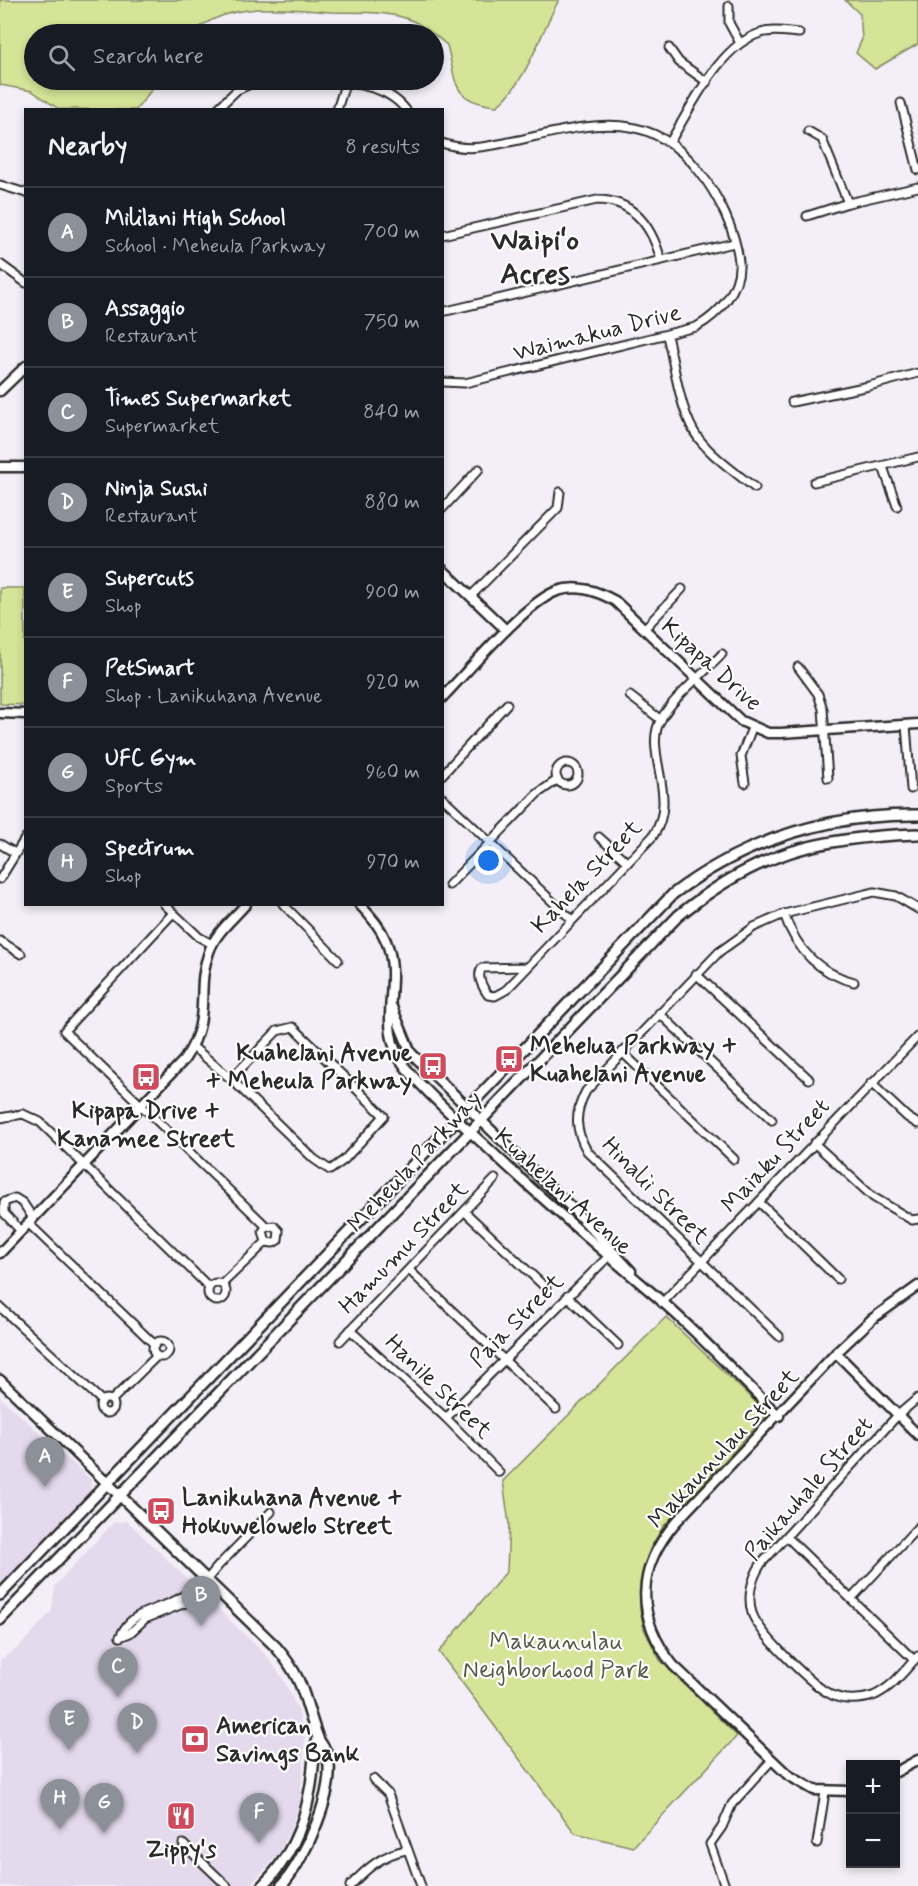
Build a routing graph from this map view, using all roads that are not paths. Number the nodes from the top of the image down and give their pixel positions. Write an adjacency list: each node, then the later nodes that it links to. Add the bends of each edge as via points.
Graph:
1 (729, 6): 3 (street, via 729,23)
2 (799, 33): 3 (street, via 763,32)
3 (740, 43): 5 (street)
4 (669, 48): 5 (street, via 679,62)
5 (707, 82): 14 (street)
6 (237, 90): 10 (street)
7 (343, 90): 11 (street)
8 (383, 90): 12 (street)
9 (901, 103): 16 (street)
10 (218, 108)
11 (338, 108)
12 (405, 108)
13 (808, 132): 20 (street, via 822,139)
14 (670, 142): 15 (street, via 638,129 605,123 470,150); 23 (street, Waimakua Drive, via 697,168 716,195)
15 (444, 143)
16 (918, 170)
17 (0, 185): 19 (street)
18 (918, 187): 20 (street)
19 (24, 192)
20 (848, 203): 21 (street)
21 (807, 216)
22 (444, 235): 24 (street, via 608,200 628,208 643,221 652,232)
23 (734, 243): 24 (street); 30 (street, Waimakua Drive, via 739,263 737,279 725,303 707,321)
24 (661, 260): 29 (street)
25 (0, 264): 27 (street)
26 (24, 271): 27 (street)
27 (18, 276): 28 (street)
28 (24, 281)
29 (444, 312)
30 (668, 336): 33 (street, Waimakua Drive, via 465,383); 42 (street, via 687,415 698,437 708,450)
31 (24, 368): 34 (street)
32 (918, 373): 35 (street)
33 (444, 382)
34 (0, 391)
35 (792, 402)
36 (918, 457): 39 (street)
37 (0, 467): 38 (street)
38 (24, 467)
39 (883, 467): 41 (street); 44 (street)
40 (478, 469): 45 (street)
41 (814, 482)
42 (755, 488)
43 (560, 492): 48 (street, via 558,508)
44 (897, 506)
45 (444, 507)
46 (444, 571): 48 (street)
47 (682, 589): 49 (street)
48 (471, 596): 50 (street)
49 (644, 629): 50 (street, Kipapa Drive, via 615,600 592,590 570,588 556,591); 53 (street, Kipapa Drive)
50 (506, 630): 54 (street, Kipapa Drive)
51 (722, 654): 53 (street)
52 (798, 667): 63 (street, via 818,693)
53 (697, 679): 59 (street); 62 (street, Kipapa Drive)
54 (445, 692)
55 (630, 696): 59 (street)
56 (507, 705): 64 (street)
57 (0, 713): 58 (street)
58 (24, 714)
59 (661, 720): 77 (street, Kahela Street, via 657,736 664,816 653,836)
60 (918, 724): 61 (street, Kipapa Drive)
61 (906, 725): 63 (street, Kipapa Drive); 68 (street)
62 (752, 728): 63 (street, Kipapa Drive, via 768,733); 67 (street, via 741,756)
63 (825, 730): 65 (street)
64 (444, 773)
65 (828, 778)
66 (557, 780): 74 (street, via 537,794)
67 (745, 783)
68 (910, 789)
69 (444, 799): 74 (street)
70 (918, 816): 104 (main road, Meheula Parkway, via 843,820 780,834 695,877 673,894)
71 (918, 834): 108 (main road, Meheula Parkway, via 842,838 794,850 723,882 652,940)
72 (599, 837): 77 (street)
73 (24, 840): 76 (street)
74 (490, 843): 79 (street); 87 (street)
75 (0, 844): 76 (street)
76 (15, 853): 78 (street)
77 (627, 862): 87 (street, Kahela Street)
78 (0, 879)
79 (449, 885)
80 (166, 906): 85 (street)
81 (244, 906): 89 (street)
82 (285, 906): 91 (street)
83 (361, 906): 95 (street, Kuahelani Avenue, via 387,941)
84 (918, 909): 86 (street, Hinalii Street, via 896,896 874,892)
85 (173, 913): 89 (street); 103 (street, via 63,1030)
86 (784, 914): 93 (street, Hinalii Street, via 743,934); 94 (street, via 805,954 836,977)
87 (572, 920): 92 (street, Kahela Street)
88 (0, 941): 90 (street)
89 (212, 944): 98 (street, via 204,970 203,1017)
90 (21, 954)
91 (338, 960)
92 (527, 967): 92 (street, Kahela Street, via 482,968 484,989 488,995 500,994)
93 (696, 974): 96 (street, Hinalii Street); 101 (street)
94 (854, 982)
95 (390, 1004): 104 (street, Kuahelani Avenue, via 411,1053); 106 (street, Kuahelani Avenue, via 388,1028 397,1054)
96 (659, 1013): 99 (street, Hinalii Street); 107 (street)
97 (918, 1036): 102 (street, Maiaku Street)
98 (193, 1047): 100 (street); 103 (street)
99 (622, 1052): 112 (street); 123 (street, Hinalii Street, via 586,1091 576,1123 579,1136 597,1162)
100 (231, 1079): 100 (street, via 330,1170 384,1116 293,1027 278,1031)
101 (809, 1079)
102 (871, 1083): 109 (street); 111 (street, Maiaku Street)
103 (141, 1106): 113 (street); 119 (street)
104 (467, 1108): 106 (main road, Meheula Parkway); 108 (street, Kuahelani Avenue)
105 (0, 1118): 113 (street, via 23,1114 32,1117)
106 (456, 1119): 110 (street, Kuahelani Avenue); 151 (main road, Meheula Parkway)
107 (772, 1120)
108 (479, 1121): 110 (main road, Meheula Parkway); 122 (street, Kuahelani Avenue)
109 (918, 1124)
110 (469, 1131): 122 (street, Kuahelani Avenue); 152 (main road, Meheula Parkway)
111 (814, 1143): 115 (street, Maiaku Street); 117 (street, via 873,1197 912,1220)
112 (734, 1159)
113 (84, 1164): 118 (street); 128 (street)
114 (495, 1179): 116 (street, Hamumu Street)
115 (759, 1202): 123 (street, Maiaku Street); 125 (street)
116 (465, 1212): 124 (street, Hamumu Street); 129 (street)
117 (918, 1219)
118 (27, 1224): 121 (street); 136 (street)
119 (267, 1227): 120 (street, via 262,1236); 120 (street, via 274,1226 280,1234 276,1242)
120 (266, 1242): 126 (street)
121 (0, 1253)
122 (611, 1255): 130 (street, Paia Street); 131 (street, Kuahelani Avenue)
123 (701, 1261): 131 (street, Maiaku Street); 134 (street, Hinalii Street)
124 (409, 1270): 133 (street, Hamumu Street); 140 (street)
125 (838, 1279)
126 (222, 1284): 128 (street); 128 (street, via 225,1295 217,1300 210,1297)
127 (918, 1286): 138 (street, Makaunulau Street, via 872,1319)
128 (209, 1287)
129 (546, 1288)
130 (567, 1296): 137 (street); 140 (street, Paia Street)
131 (662, 1303): 146 (street, Kuahelani Avenue)
132 (0, 1307): 144 (street)
133 (350, 1330): 135 (street, Hamumu Street); 148 (street, Hanile Street)
134 (779, 1336)
135 (340, 1341)
136 (154, 1345): 139 (street); 139 (street, via 163,1342 168,1348 166,1355)
137 (618, 1345)
138 (836, 1353): 146 (street, Makaunulau Street); 147 (street)
139 (157, 1356): 143 (street)
140 (503, 1359): 145 (street); 148 (street, Paia Street)
141 (0, 1380): 151 (street)
142 (918, 1398): 147 (street, Paikauhale Street)
143 (112, 1400): 144 (street); 144 (street, via 114,1409 109,1413 101,1410)
144 (102, 1401)
145 (556, 1409)
146 (779, 1416): 163 (street, Makaunulau Street, via 663,1536 650,1565 644,1599 658,1647)
147 (897, 1416): 149 (street); 155 (street, Paikauhale Street)
148 (446, 1418): 150 (street, Hanile Street)
149 (918, 1435)
150 (499, 1472)
151 (108, 1484): 152 (main road); 157 (main road, Meheula Parkway)
152 (121, 1496): 156 (main road); 159 (main road, Meheula Parkway)
153 (271, 1512): 156 (street)
154 (918, 1527): 158 (street)
155 (787, 1537): 158 (street); 160 (street, Paikauhale Street, via 756,1572 751,1607 766,1634 812,1681 844,1699 872,1696)
156 (207, 1579): 156 (street, via 176,1600 135,1617 120,1637 144,1619 188,1602); 161 (main road, via 288,1661 307,1695)
157 (0, 1596)
158 (851, 1599): 160 (street)
159 (0, 1620)
160 (916, 1658)
161 (318, 1738): 172 (main road, via 300,1829 283,1862); 173 (main road, via 328,1754 324,1801 298,1865)
162 (918, 1760): 164 (street)
163 (771, 1761): 167 (street, Makaunulau Street, via 801,1784); 176 (street, via 732,1804 710,1844)
164 (900, 1770)
165 (373, 1779): 170 (street, via 388,1794)
166 (846, 1791): 167 (street, Makaunulau Street)
167 (825, 1792): 168 (street)
168 (817, 1843)
169 (183, 1844): 171 (street)
170 (406, 1850): 174 (street, via 372,1865); 175 (street)
171 (227, 1886)
172 (262, 1886)
173 (281, 1886)
174 (350, 1886)
175 (421, 1886)
176 (725, 1886)

